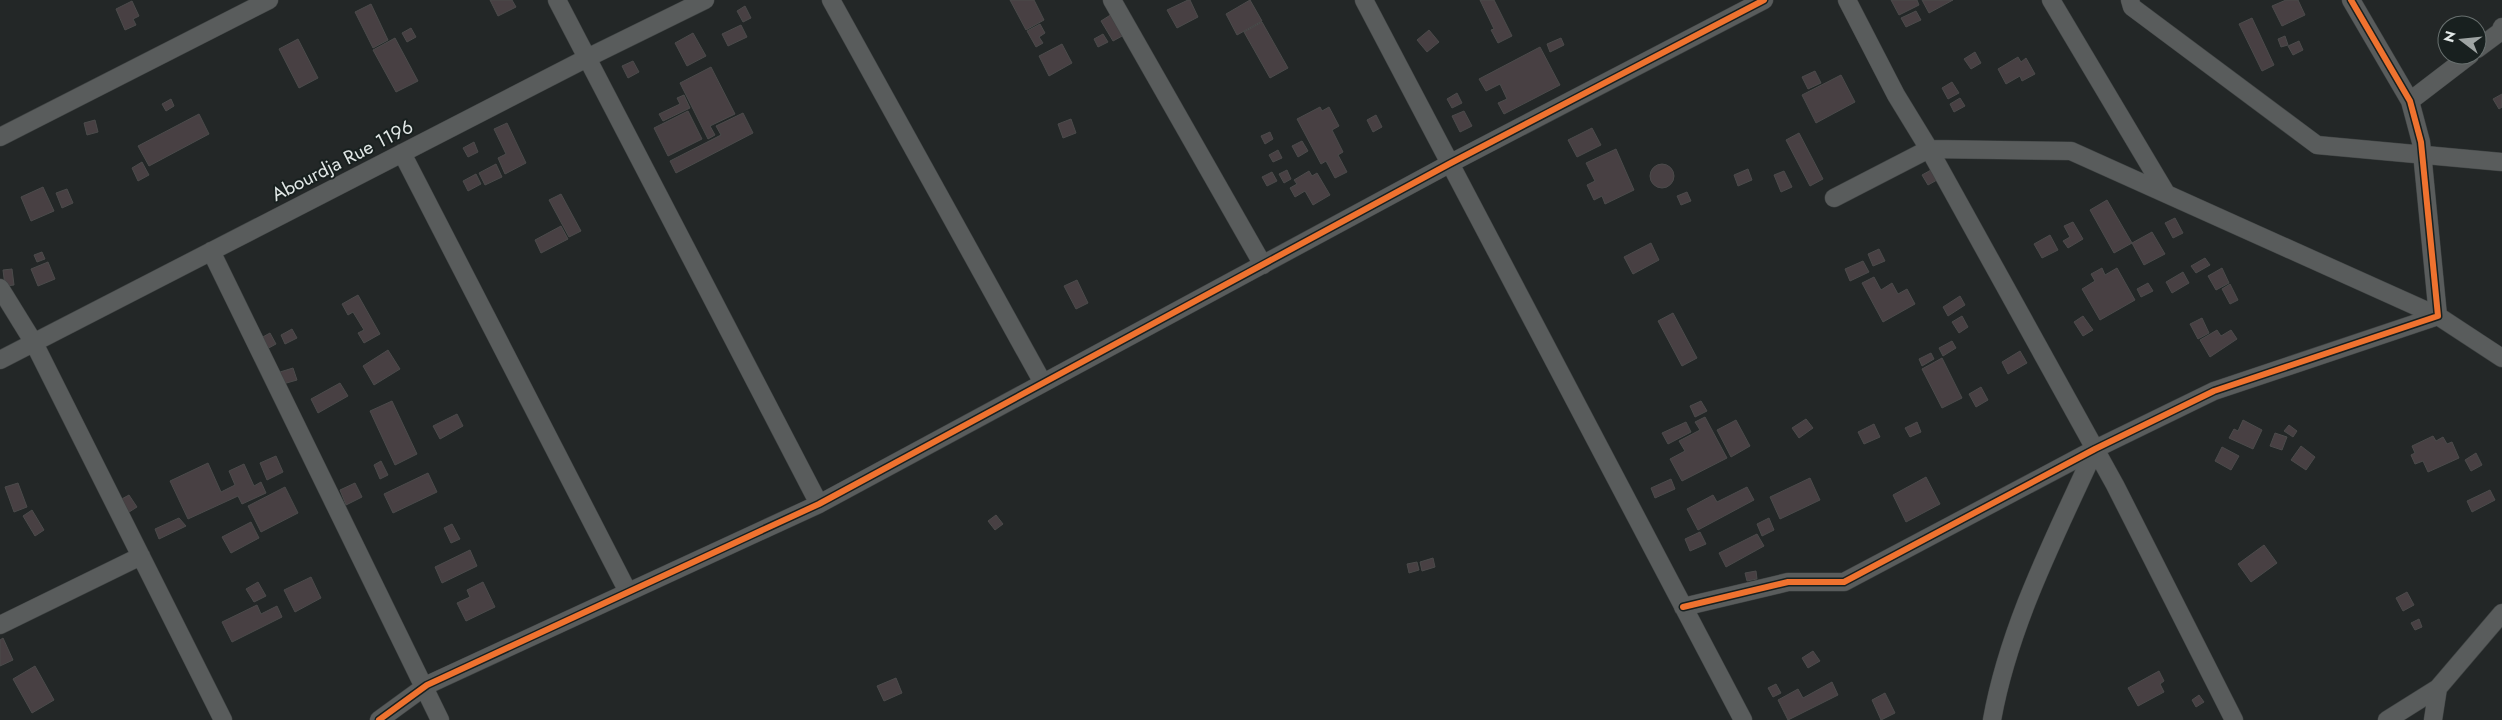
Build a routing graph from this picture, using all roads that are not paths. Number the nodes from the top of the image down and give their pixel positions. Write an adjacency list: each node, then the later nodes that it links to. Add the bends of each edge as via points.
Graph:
1 (269, 0): 17 (street)
2 (557, 0): 14 (street)
3 (705, 0): 14 (street, Abourdja Rue 1196)
4 (831, 0): 32 (street)
5 (1112, 0): 26 (street)
6 (1364, 0): 22 (street)
7 (1764, 0): 22 (street)
8 (1847, 0): 18 (street, via 1896,95)
9 (2051, 0): 23 (street)
10 (2130, 0): 20 (street, via 2132,7 2318,145)
11 (2351, 0): 16 (street)
12 (2502, 27): 13 (street)
13 (2487, 42)
14 (587, 58): 19 (street, Abourdja Rue 1196); 34 (street)
15 (2457, 65): 16 (street)
16 (2410, 101): 20 (street)
17 (0, 137)
18 (1929, 149): 23 (street, via 2071,150); 24 (street); 33 (street)
19 (402, 153): 25 (street, Abourdja Rue 1196); 36 (street)
20 (2422, 154): 21 (street); 28 (street)
21 (2502, 162)
22 (1449, 164): 26 (street); 37 (street)
23 (2166, 193): 28 (street)
24 (1834, 198)
25 (211, 251): 29 (street, Abourdja Rue 1196); 40 (street)
26 (1263, 265): 32 (street)
27 (0, 288): 29 (street)
28 (2438, 316): 30 (street); 33 (street, via 2214,391)
29 (34, 343): 31 (street, Abourdja Rue 1196); 35 (street)
30 (2502, 358)
31 (0, 360)
32 (1043, 383): 34 (street)
33 (2095, 449): 37 (street, via 1844,582 1788,582); 46 (street, via 2028,597); 47 (street)
34 (819, 504): 36 (street)
35 (141, 556): 39 (street); 42 (street)
36 (628, 592): 40 (street)
37 (1683, 607): 45 (street)
38 (2502, 613): 41 (street)
39 (0, 624)
40 (424, 688): 43 (street); 44 (street)
41 (2438, 688): 48 (street); 49 (street)
42 (223, 720)
43 (379, 720)
44 (440, 720)
45 (1743, 720)
46 (1992, 720)
47 (2234, 720)
48 (2387, 720)
49 (2433, 720)

